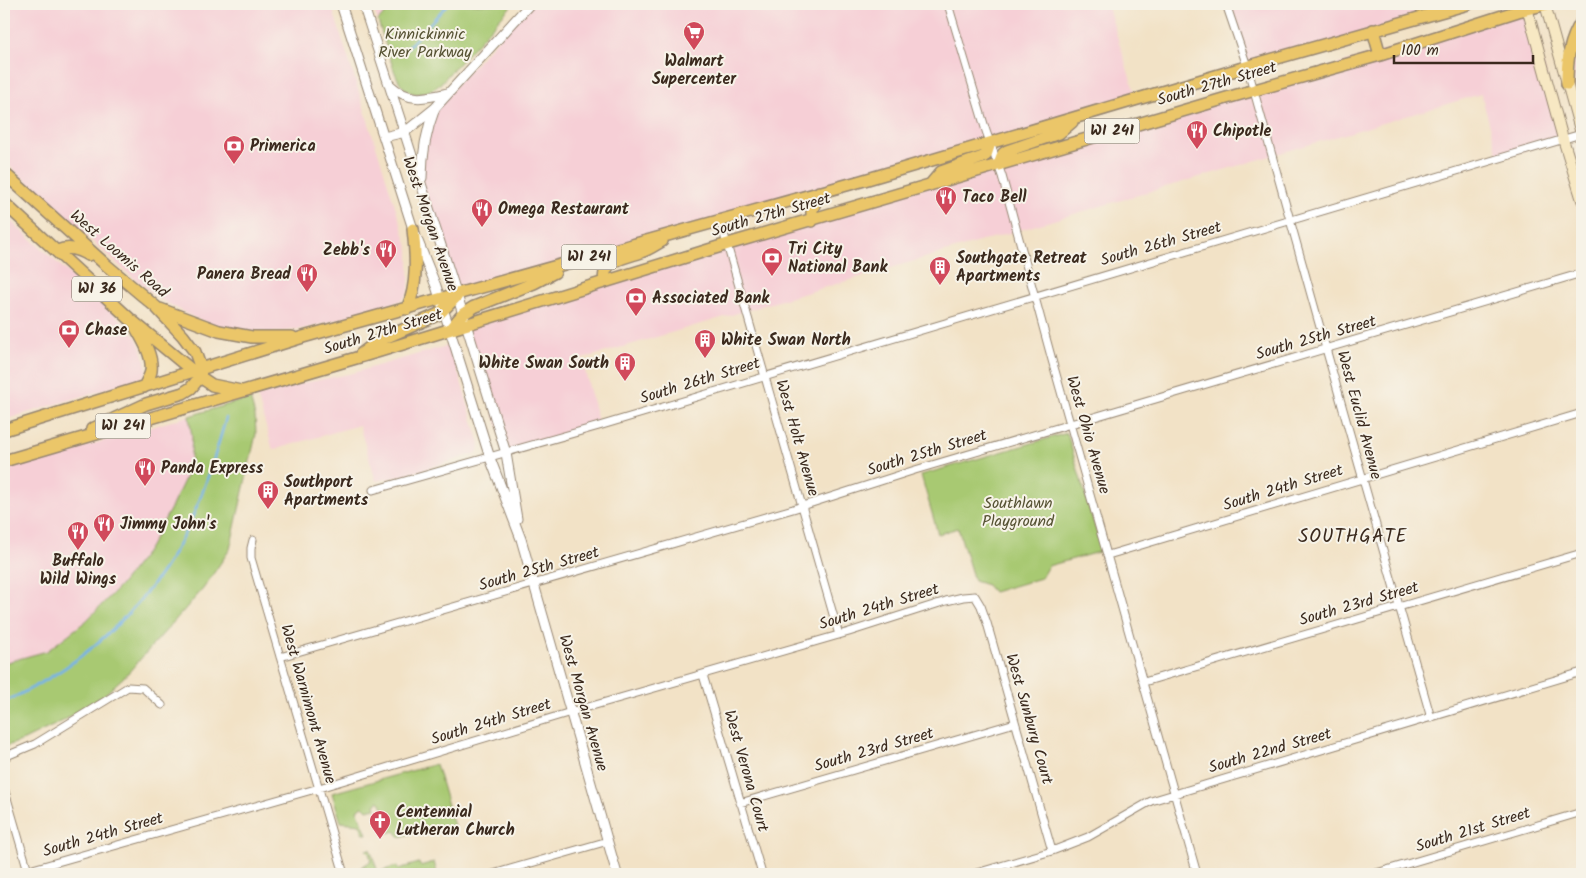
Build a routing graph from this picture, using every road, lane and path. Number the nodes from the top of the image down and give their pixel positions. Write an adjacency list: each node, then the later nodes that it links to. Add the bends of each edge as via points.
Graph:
1 (341, 4): 21 (street, West Morgan Avenue)
2 (363, 4): 14 (street, West Morgan Avenue)
3 (530, 4): 16 (street)
4 (948, 4): 23 (street, West Ohio Avenue)
5 (1226, 4): 12 (street, West Euclid Avenue)
6 (1468, 4): 10 (main road, South 27th Street / WI 241)
7 (1546, 4): 8 (main road, South 27th Street / WI 241); 13 (main road)
8 (1527, 6): 11 (main road, South 27th Street / WI 241); 22 (main road)
9 (1582, 21): 13 (main road, via 1571,42)
10 (1373, 30): 11 (main road); 12 (main road, South 27th Street / WI 241)
11 (1380, 55): 15 (main road, South 27th Street / WI 241)
12 (1247, 66): 15 (street, West Euclid Avenue); 18 (main road, South 27th Street / WI 241)
13 (1567, 84): 20 (main road)
14 (390, 85): 16 (street, via 414,98); 19 (street, West Morgan Avenue)
15 (1254, 90): 24 (main road, South 27th Street / WI 241); 32 (street, West Euclid Avenue)
16 (448, 93): 17 (street)
17 (435, 108): 19 (street); 27 (street, via 424,142)
18 (1076, 118): 23 (main road, South 27th Street / WI 241); 24 (main road, via 1059,133 1003,154)
19 (405, 132): 21 (street); 27 (street, West Morgan Avenue)
20 (1582, 135): 22 (street, South 26th Street)
21 (384, 137): 34 (street, West Morgan Avenue)
22 (1563, 139): 29 (main road); 32 (street, South 26th Street)
23 (990, 143): 24 (street, West Ohio Avenue); 26 (main road, via 983,157 941,172); 28 (main road, South 27th Street / WI 241)
24 (998, 165): 26 (main road, South 27th Street / WI 241); 43 (street, West Ohio Avenue)
25 (4, 173): 39 (main road, West Loomis Road / WI 36)
26 (930, 185): 33 (main road, South 27th Street / WI 241)
27 (422, 188): 42 (street, West Morgan Avenue)
28 (819, 192): 31 (main road, South 27th Street / WI 241); 33 (main road, via 812,210)
29 (1582, 200)
30 (4, 203): 37 (main road, WI 36)
31 (720, 220): 35 (main road, South 27th Street / WI 241); 36 (street, West Holt Avenue)
32 (1290, 220): 43 (street, South 26th Street); 51 (street, West Euclid Avenue)
33 (812, 221): 36 (main road, South 27th Street / WI 241)
34 (413, 229): 44 (street, West Morgan Avenue); 46 (main road, via 414,288)
35 (677, 232): 38 (main road, South 27th Street / WI 241); 41 (main road, via 643,252 612,263 605,269)
36 (728, 244): 41 (main road, South 27th Street / WI 241); 54 (street, West Holt Avenue)
37 (57, 251): 39 (main road, via 76,249); 48 (main road, WI 36)
38 (579, 260): 42 (main road, South 27th Street / WI 241); 47 (main road, via 534,283 474,307)
39 (105, 264): 45 (main road, West Loomis Road / WI 36)
40 (1582, 273): 51 (street, South 25th Street)
41 (604, 282): 47 (main road, South 27th Street / WI 241)
42 (457, 295): 44 (main road); 47 (street, West Morgan Avenue)
43 (1035, 296): 54 (street, South 26th Street); 58 (street, West Ohio Avenue)
44 (442, 305): 46 (main road, South 27th Street / WI 241); 49 (street, West Morgan Avenue); 52 (main road, via 431,318 378,341)
45 (156, 307): 50 (main road, via 219,332 252,337); 53 (main road, West Loomis Road / WI 36, via 195,352)
46 (407, 309): 50 (main road, South 27th Street / WI 241)
47 (464, 319): 49 (main road); 62 (street, West Morgan Avenue)
48 (131, 320): 53 (main road, WI 36); 55 (main road, via 144,340 150,358 151,370)
49 (450, 329): 52 (main road, South 27th Street / WI 241); 63 (street, West Morgan Avenue)
50 (303, 337): 53 (main road, South 27th Street / WI 241)
51 (1327, 349): 58 (street, South 25th Street); 65 (street, West Euclid Avenue)
52 (355, 358): 56 (main road, South 27th Street / WI 241)
53 (198, 372): 55 (main road, South 27th Street / WI 241); 56 (main road, WI 36, via 212,385); 61 (main road, via 191,388 183,393 146,404)
54 (764, 376): 62 (street, South 26th Street); 67 (street, West Holt Avenue)
55 (144, 387): 59 (main road, South 27th Street / WI 241)
56 (242, 392): 61 (main road, South 27th Street / WI 241)
57 (1582, 413): 65 (street, South 24th Street)
58 (1071, 424): 67 (street, South 25th Street); 71 (street, West Ohio Avenue)
59 (9, 428): 60 (main road, South 27th Street)
60 (4, 434)
61 (56, 445): 64 (main road, South 27th Street / WI 241)
62 (506, 453): 63 (street, South 26th Street); 68 (street, West Morgan Avenue)
63 (490, 458): 66 (street, South 26th Street); 68 (street, West Morgan Avenue)
64 (4, 461)
65 (1362, 478): 71 (street, South 24th Street); 74 (street, West Euclid Avenue)
66 (373, 490)
67 (802, 507): 72 (street, South 25th Street); 75 (street, West Holt Avenue)
68 (521, 539): 72 (street, West Morgan Avenue)
69 (253, 540): 76 (street, West Warnimont Avenue, via 251,558)
70 (1582, 553): 74 (street, South 23rd Street)
71 (1108, 555): 79 (street, West Ohio Avenue)
72 (533, 583): 76 (street, South 25th Street); 81 (street, West Morgan Avenue)
73 (975, 596): 75 (street, South 24th Street, via 963,596); 83 (street, West Sunbury Court, via 988,623)
74 (1399, 606): 79 (street, South 23rd Street); 82 (street, West Euclid Avenue)
75 (839, 634): 78 (street, South 24th Street)
76 (280, 657): 86 (street, West Warnimont Avenue)
77 (1582, 672): 82 (street, South 22nd Street)
78 (703, 675): 81 (street, South 24th Street); 88 (street, West Verona Court)
79 (1144, 682): 87 (street, West Ohio Avenue)
80 (162, 705): 84 (street, via 143,688 128,687 35,744)
81 (571, 712): 86 (street, South 24th Street); 90 (street, West Morgan Avenue)
82 (1431, 718): 87 (street, South 22nd Street)
83 (1015, 723): 88 (street, South 23rd Street); 91 (street, West Sunbury Court)
84 (4, 757)
85 (4, 788): 92 (street)
86 (318, 788): 92 (street, South 24th Street); 94 (street, West Warnimont Avenue)
87 (1174, 794): 91 (street, South 22nd Street, via 1151,801 1088,837); 99 (street, West Ohio Avenue)
88 (740, 803): 97 (street, West Verona Court)
89 (1582, 812): 100 (street, South 21st Street)
90 (608, 841): 95 (street); 96 (street, West Morgan Avenue)
91 (1052, 851): 98 (street, South 22nd Street)
92 (28, 872): 93 (street, South 24th Street)
93 (15, 874)
94 (344, 874)
95 (493, 874)
96 (617, 874)
97 (762, 874)
98 (973, 874)
99 (1197, 874)
100 (1373, 874)

